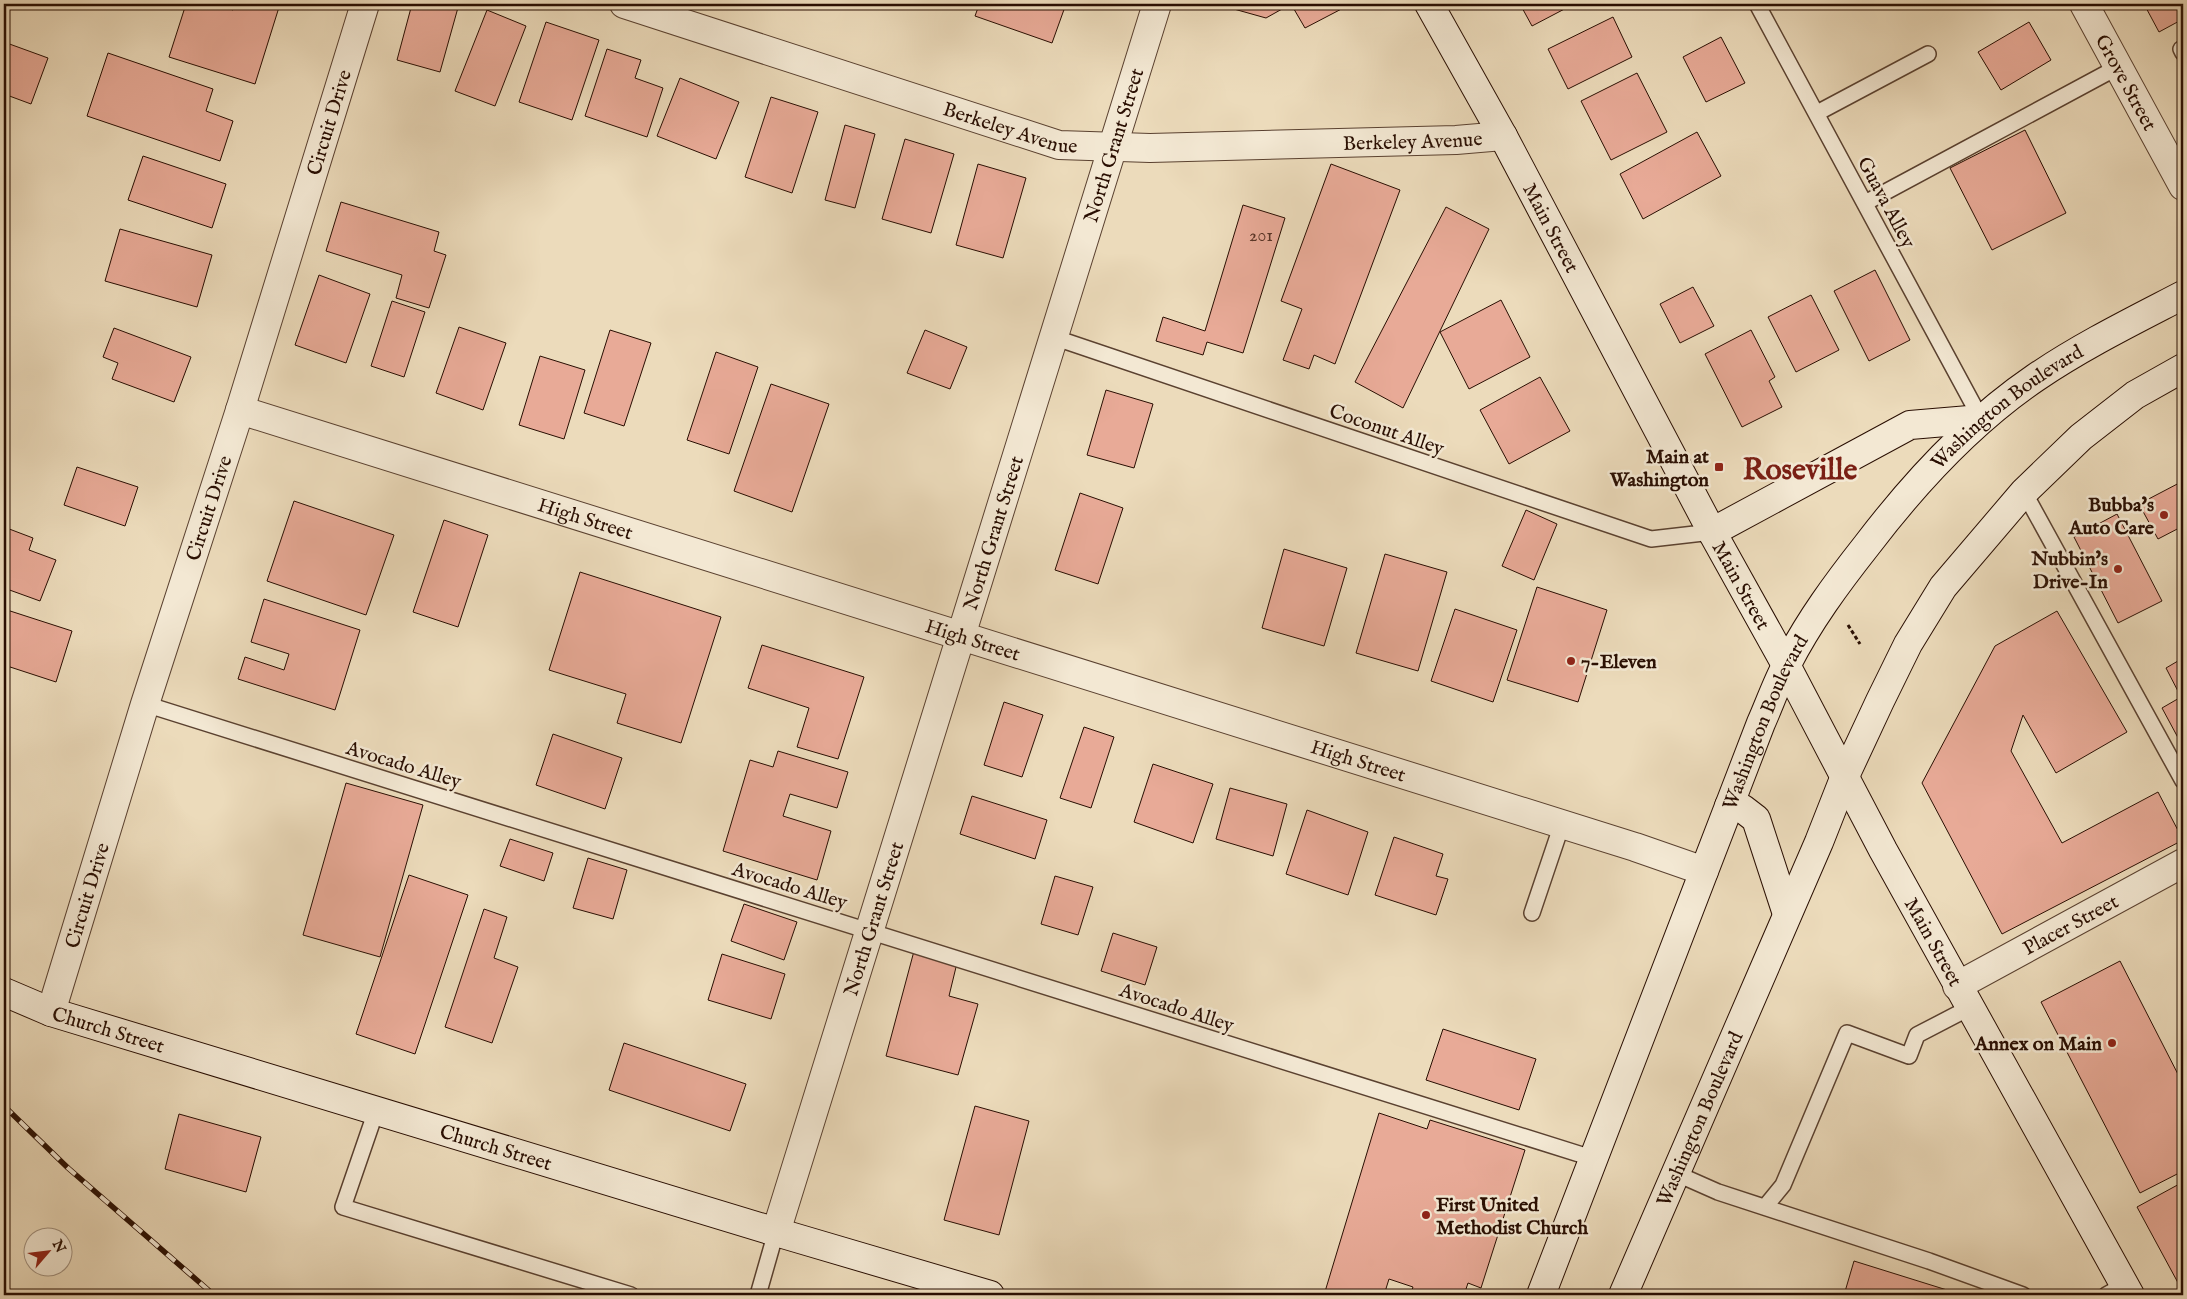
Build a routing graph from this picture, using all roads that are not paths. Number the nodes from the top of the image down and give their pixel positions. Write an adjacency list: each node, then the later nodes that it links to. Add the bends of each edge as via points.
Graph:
1 (365, 4): 17 (street, Circuit Drive)
2 (624, 4): 11 (street, Berkeley Avenue, via 1059,145)
3 (1157, 4): 11 (street, North Grant Street)
4 (1430, 4): 10 (street, Main Street)
5 (1757, 4): 9 (lane, Guava Alley)
6 (2084, 4): 8 (street, Grove Street)
7 (1928, 54): 9 (lane)
8 (2118, 66): 12 (street, Grove Street); 13 (lane)
9 (1817, 113): 13 (lane, Guava Alley)
10 (1503, 136): 11 (street, Berkeley Avenue, via 1150,148); 20 (street, Main Street)
11 (1112, 146): 15 (street, North Grant Street)
12 (2183, 186)
13 (1866, 203): 18 (lane, Guava Alley)
14 (2183, 295): 18 (street, Washington Boulevard, via 2035,378)
15 (1053, 337): 20 (lane, Coconut Alley, via 1651,539); 21 (street, North Grant Street)
16 (2183, 368): 19 (street, Washington Boulevard, via 2135,395 2082,437)
17 (240, 410): 21 (street, High Street); 23 (street, Circuit Drive)
18 (1981, 419): 20 (street, via 1910,425); 22 (street, Washington Boulevard, via 1926,474 1870,540 1822,603)
19 (2024, 492): 24 (street, Washington Boulevard, via 1943,587 1908,644); 25 (lane)
20 (1712, 532): 22 (street, Main Street)
21 (960, 636): 27 (street, High Street); 32 (street, North Grant Street)
22 (1786, 665): 24 (street, Main Street); 26 (street, Washington Boulevard)
23 (145, 704): 32 (lane, Avocado Alley); 35 (street, Circuit Drive)
24 (1845, 776): 31 (street, Washington Boulevard); 34 (street, Main Street)
25 (2183, 781)
26 (1729, 806): 29 (street, Washington Boulevard); 31 (street, via 1754,815)
27 (1562, 824): 29 (street, High Street); 30 (lane)
28 (2183, 863): 34 (street, Placer Street)
29 (1704, 871): 37 (street, Washington Boulevard)
30 (1532, 913)
31 (1787, 914): 38 (street, Washington Boulevard)
32 (870, 930): 37 (lane, Avocado Alley); 40 (street, North Grant Street)
33 (4, 992): 35 (street, Church Street)
34 (1963, 997): 39 (lane, via 1917,1035 1909,1056 1847,1033 1783,1185); 41 (street, Main Street, via 2024,1100)
35 (50, 1012): 36 (street, Church Street)
36 (376, 1111): 40 (street, Church Street); 42 (lane, via 343,1207)
37 (1594, 1159): 45 (street, Washington Boulevard)
38 (1676, 1173): 39 (lane, via 1718,1192); 46 (street, Washington Boulevard)
39 (1765, 1207): 47 (lane)
40 (776, 1232): 43 (lane); 44 (street, Church Street)
41 (2120, 1292)
42 (631, 1295)
43 (758, 1295)
44 (990, 1295)
45 (1541, 1295)
46 (1623, 1295)
47 (2023, 1295)

